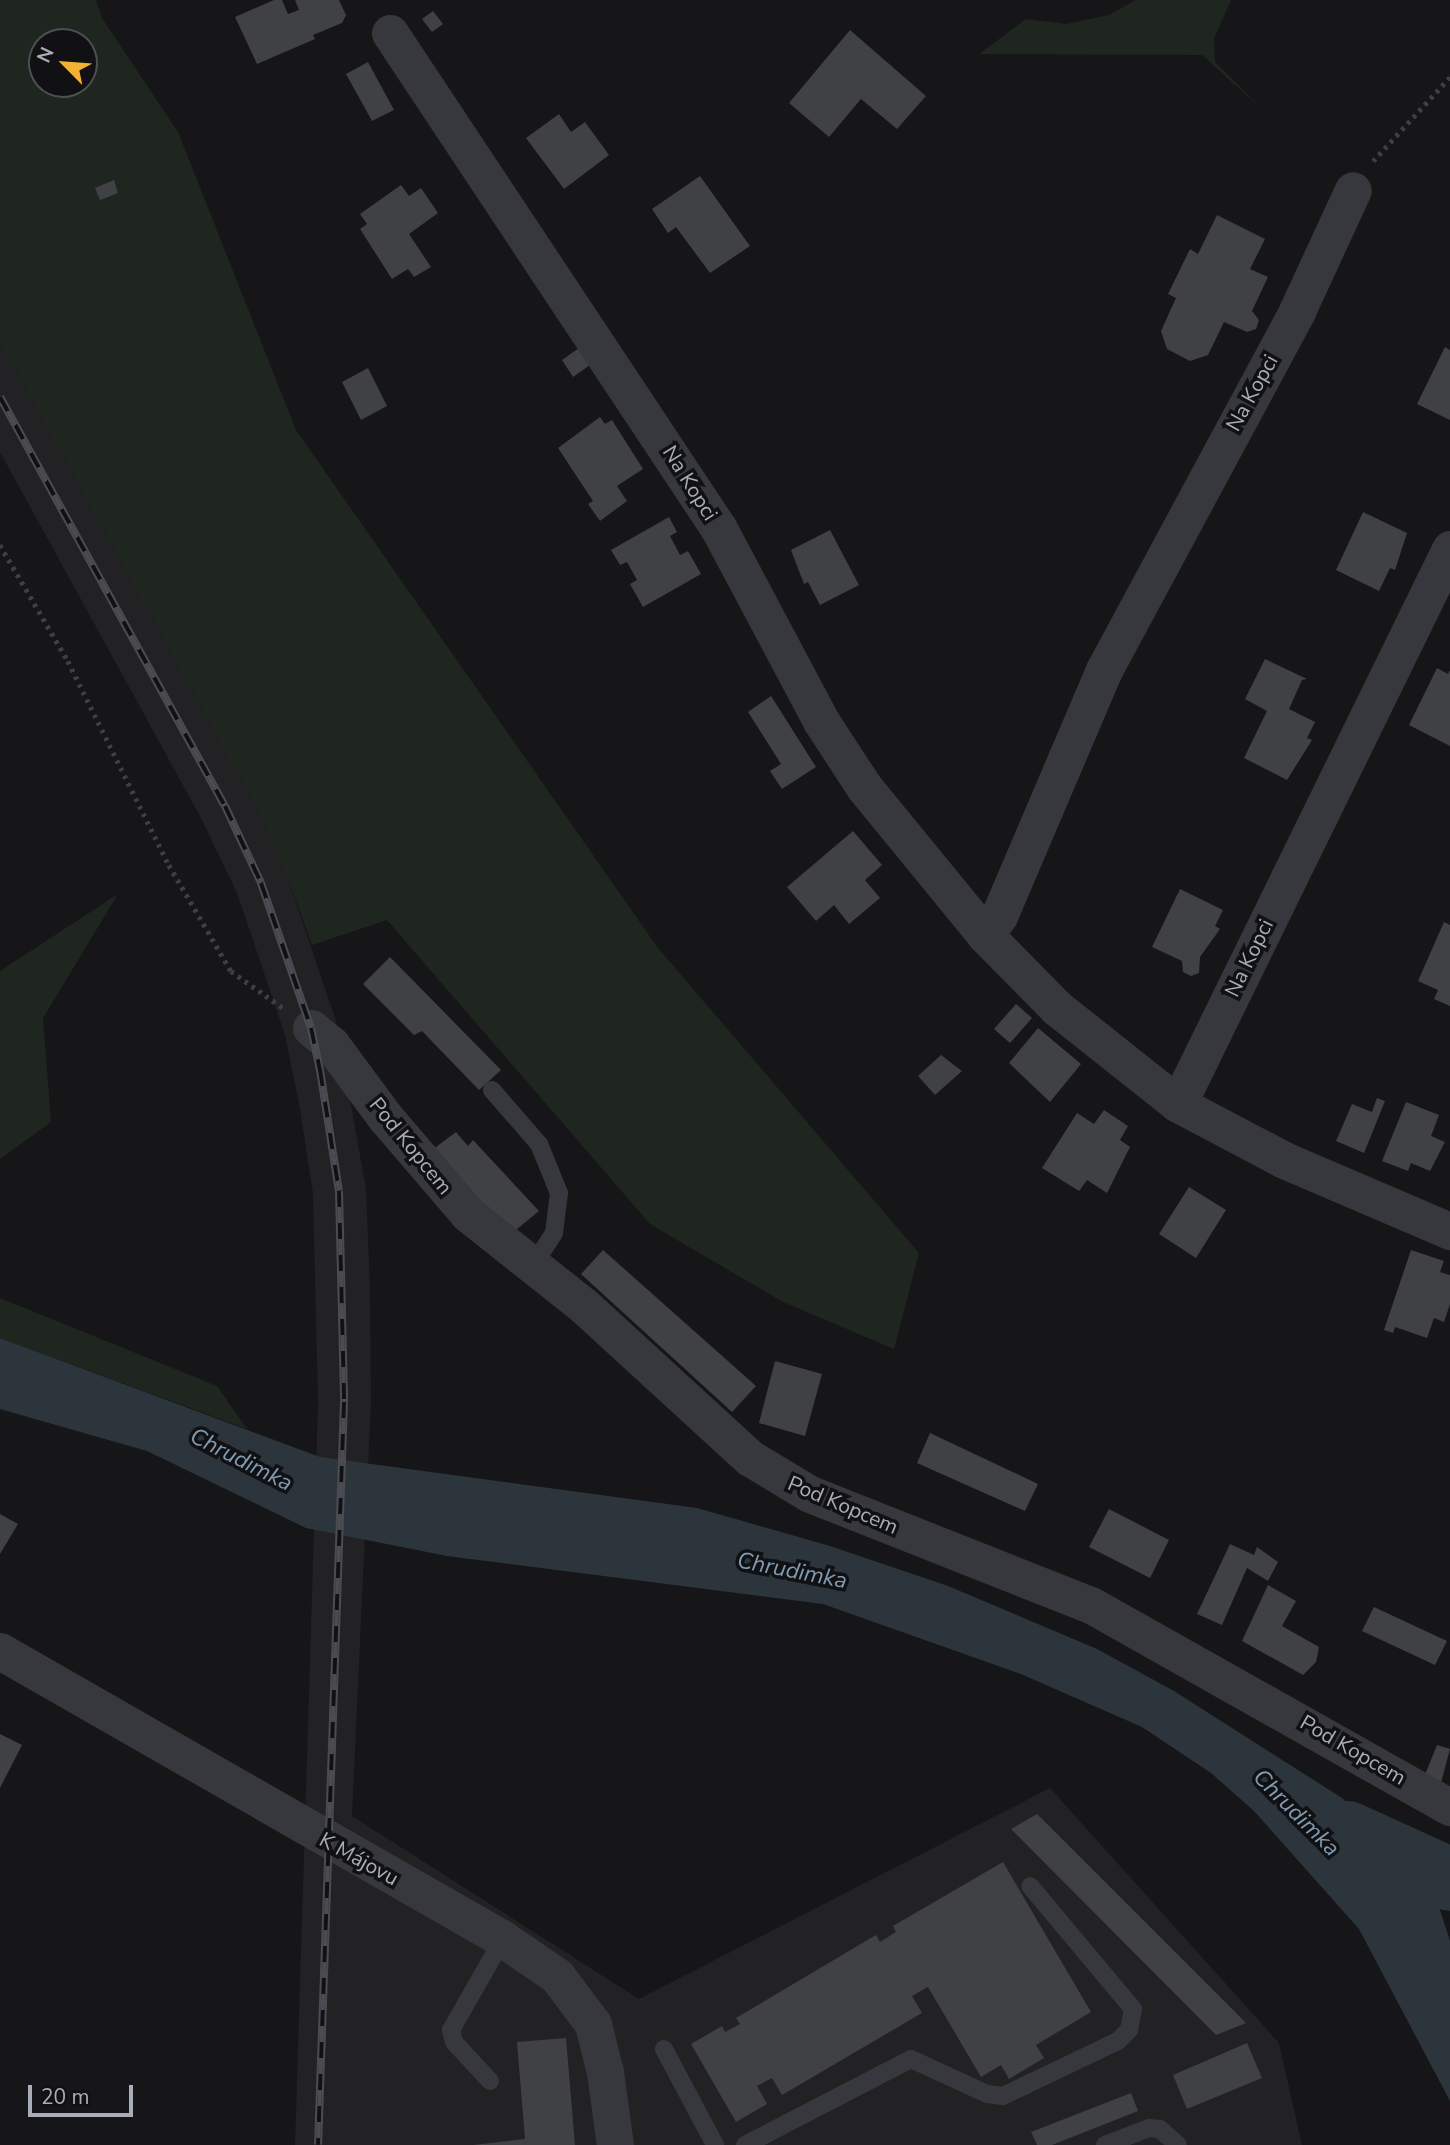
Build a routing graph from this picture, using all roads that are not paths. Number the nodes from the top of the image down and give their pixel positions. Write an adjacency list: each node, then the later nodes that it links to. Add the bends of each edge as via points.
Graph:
1 (390, 33): 4 (street, Na Kopci, via 712,518 821,721 864,786)
2 (1353, 190): 4 (street, Na Kopci, via 1297,311 1139,600 1082,719 999,916)
3 (1450, 549): 7 (street, Na Kopci)
4 (985, 935): 7 (street, Na Kopci, via 1057,1008)
5 (311, 1028): 9 (street, Pod Kopcem, via 331,1044 385,1117 468,1214)
6 (492, 1090): 9 (lane, via 539,1144 559,1193 554,1233)
7 (1178, 1104): 8 (street, Na Kopci, via 1284,1160)
8 (1450, 1231)
9 (532, 1267): 11 (street, Pod Kopcem, via 584,1306 724,1438 775,1475 810,1494 1091,1605)
10 (0, 1651): 13 (street, K Májovu)
11 (1450, 1807)
12 (1030, 1886): 18 (lane, via 1133,2009 1129,2030 1118,2041 1003,2096 987,2094 911,2059)
13 (503, 1939): 15 (lane, via 451,2030 454,2042); 16 (street, K Májovu, via 557,1976 582,2003 599,2043)
14 (664, 2049): 17 (lane)
15 (490, 2081)
16 (615, 2145)
17 (715, 2145)
18 (745, 2145)
19 (1105, 2145): 20 (lane, via 1149,2128 1160,2129)
20 (1178, 2145)

